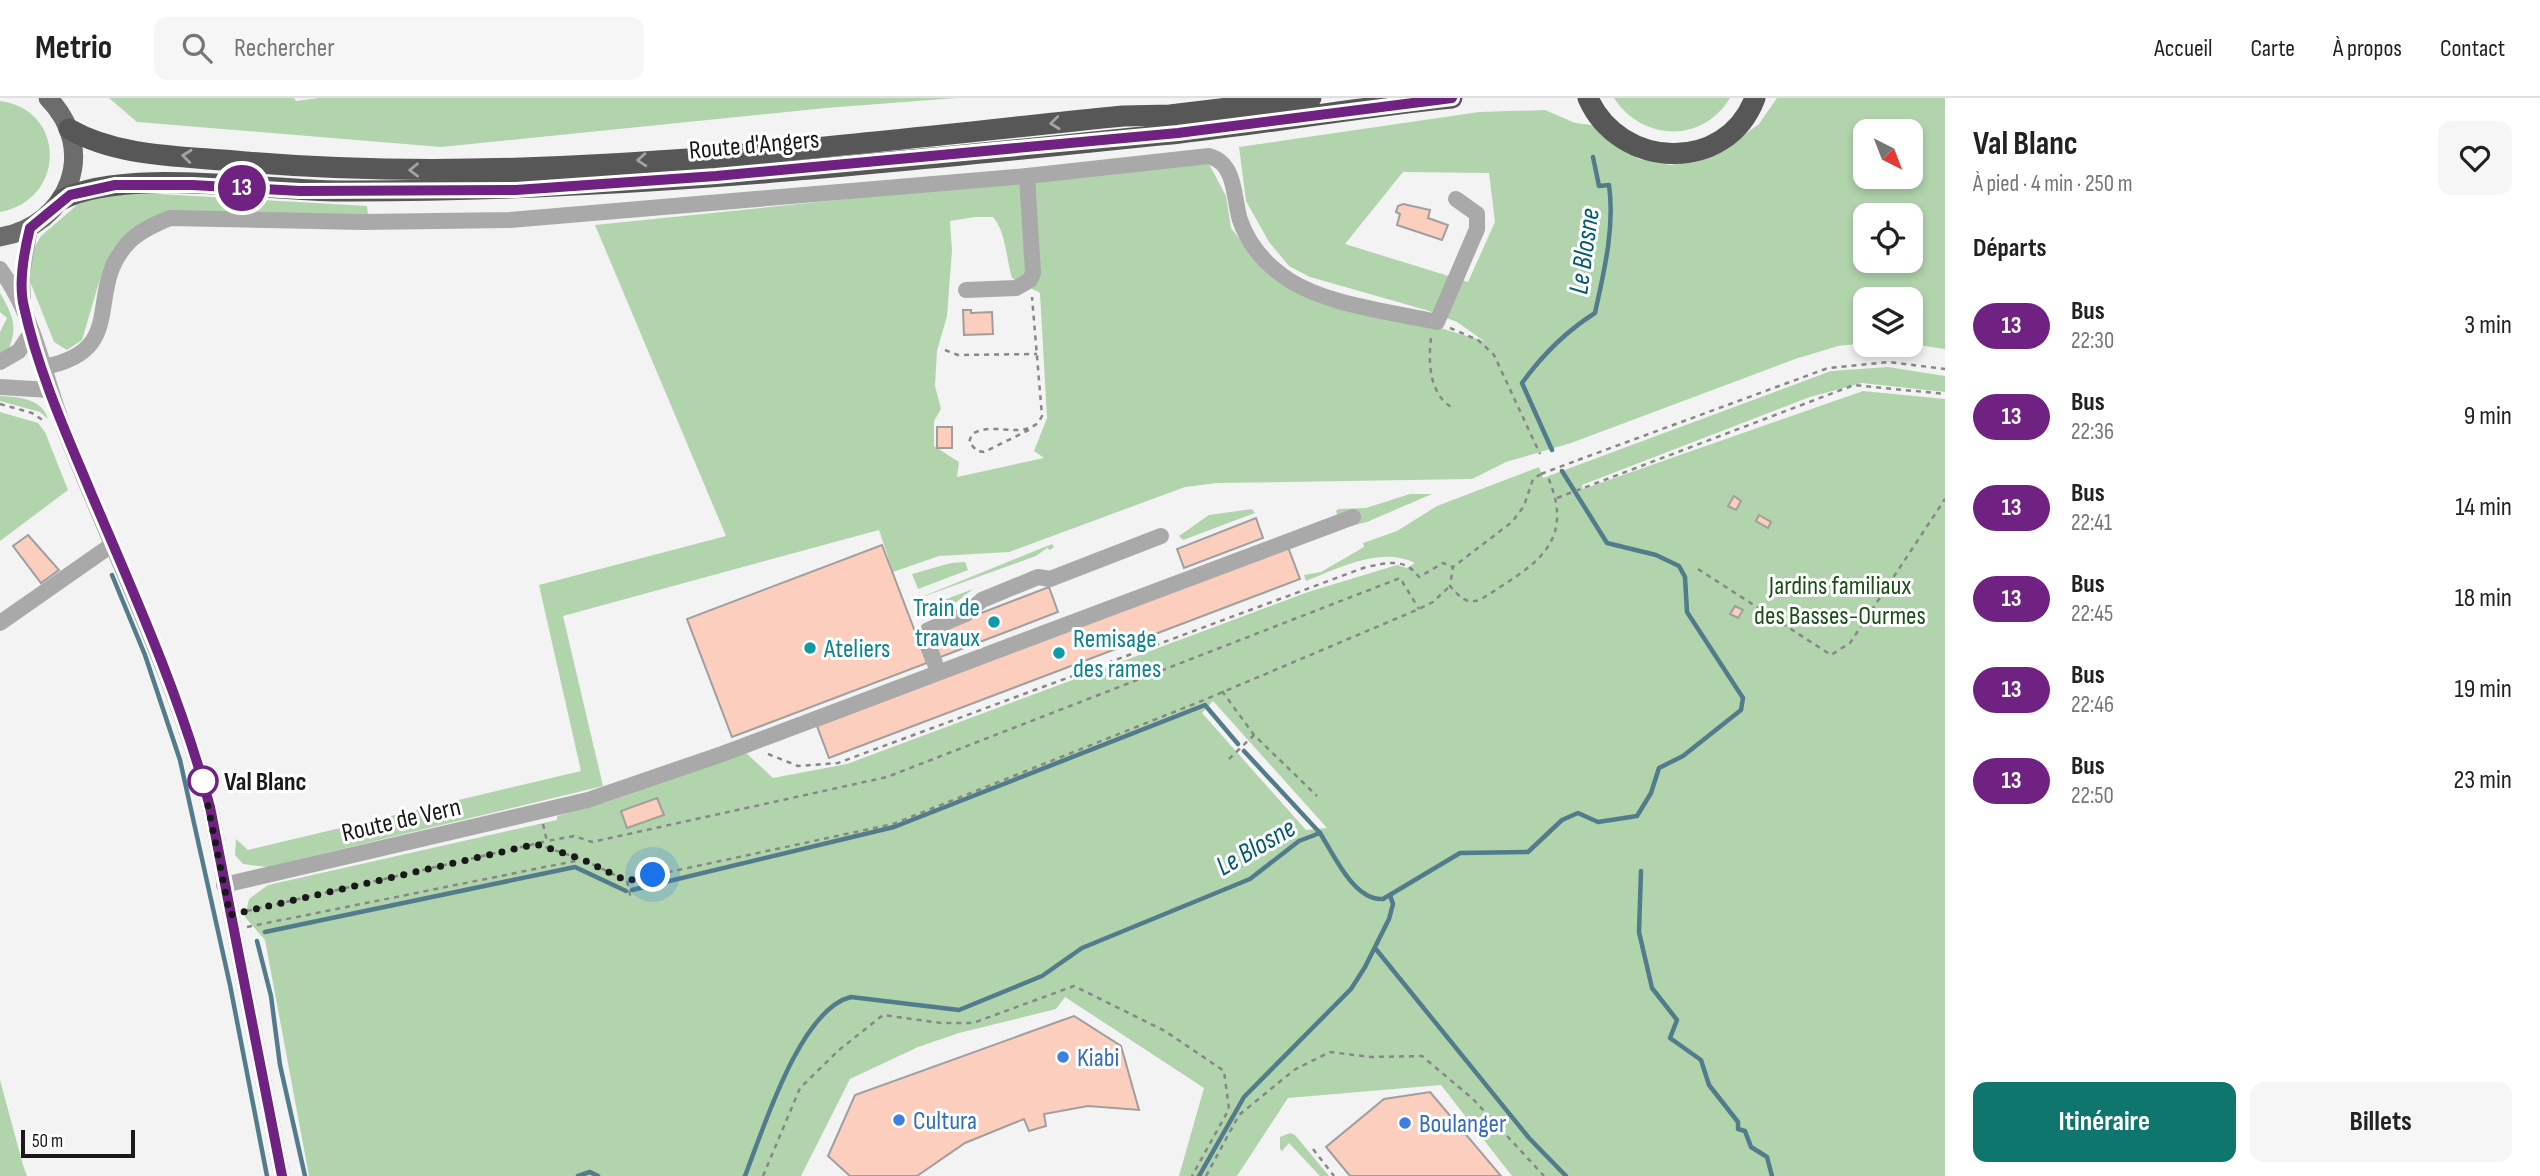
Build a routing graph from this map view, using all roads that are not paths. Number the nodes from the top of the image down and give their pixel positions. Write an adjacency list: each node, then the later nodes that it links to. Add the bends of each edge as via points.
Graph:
1 (48, 98): 8 (main road)
2 (1213, 98): 7 (highway, via 1156,105)
3 (1311, 98): 7 (highway, Route d'Angers)
4 (1452, 98): 11 (highway, Route d'Angers, via 1178,133 647,181 462,191 300,191 138,183 92,188)
5 (1755, 98): 6 (highway, via 1731,132 1716,143 1680,155 1643,150 1626,142 1598,117)
6 (1587, 99)
7 (1123, 116): 8 (highway, Route d'Angers, one-way to 8, via 710,155 385,171 147,152)
8 (69, 130): 11 (main road, via 74,158)
9 (1027, 176): 10 (street, via 1215,158 1228,172 1240,219 1252,243 1288,280 1334,299 1437,322 1477,229 1477,214); 15 (street, via 1033,274 1026,285); 19 (street, via 510,220 170,218 127,243 108,281 90,348 64,363)
10 (1456, 199)
11 (61, 200): 12 (main road)
12 (30, 228): 13 (main road); 16 (street, via 22,275)
13 (0, 237)
14 (0, 269): 16 (street)
15 (966, 290)
16 (23, 306): 17 (street)
17 (32, 331): 18 (street, via 19,351); 19 (street)
18 (0, 362)
19 (43, 367): 21 (street)
20 (0, 387): 21 (street)
21 (50, 390): 24 (street)
22 (1353, 517): 26 (street, Route de Vern)
23 (1161, 537): 26 (street, via 1050,579 1038,577 982,600 966,614 928,630 925,635)
24 (113, 544): 25 (street); 27 (street, via 199,765)
25 (0, 623)
26 (937, 672): 27 (street, Route de Vern, via 588,800)
27 (224, 885): 28 (street)
28 (282, 1176)

